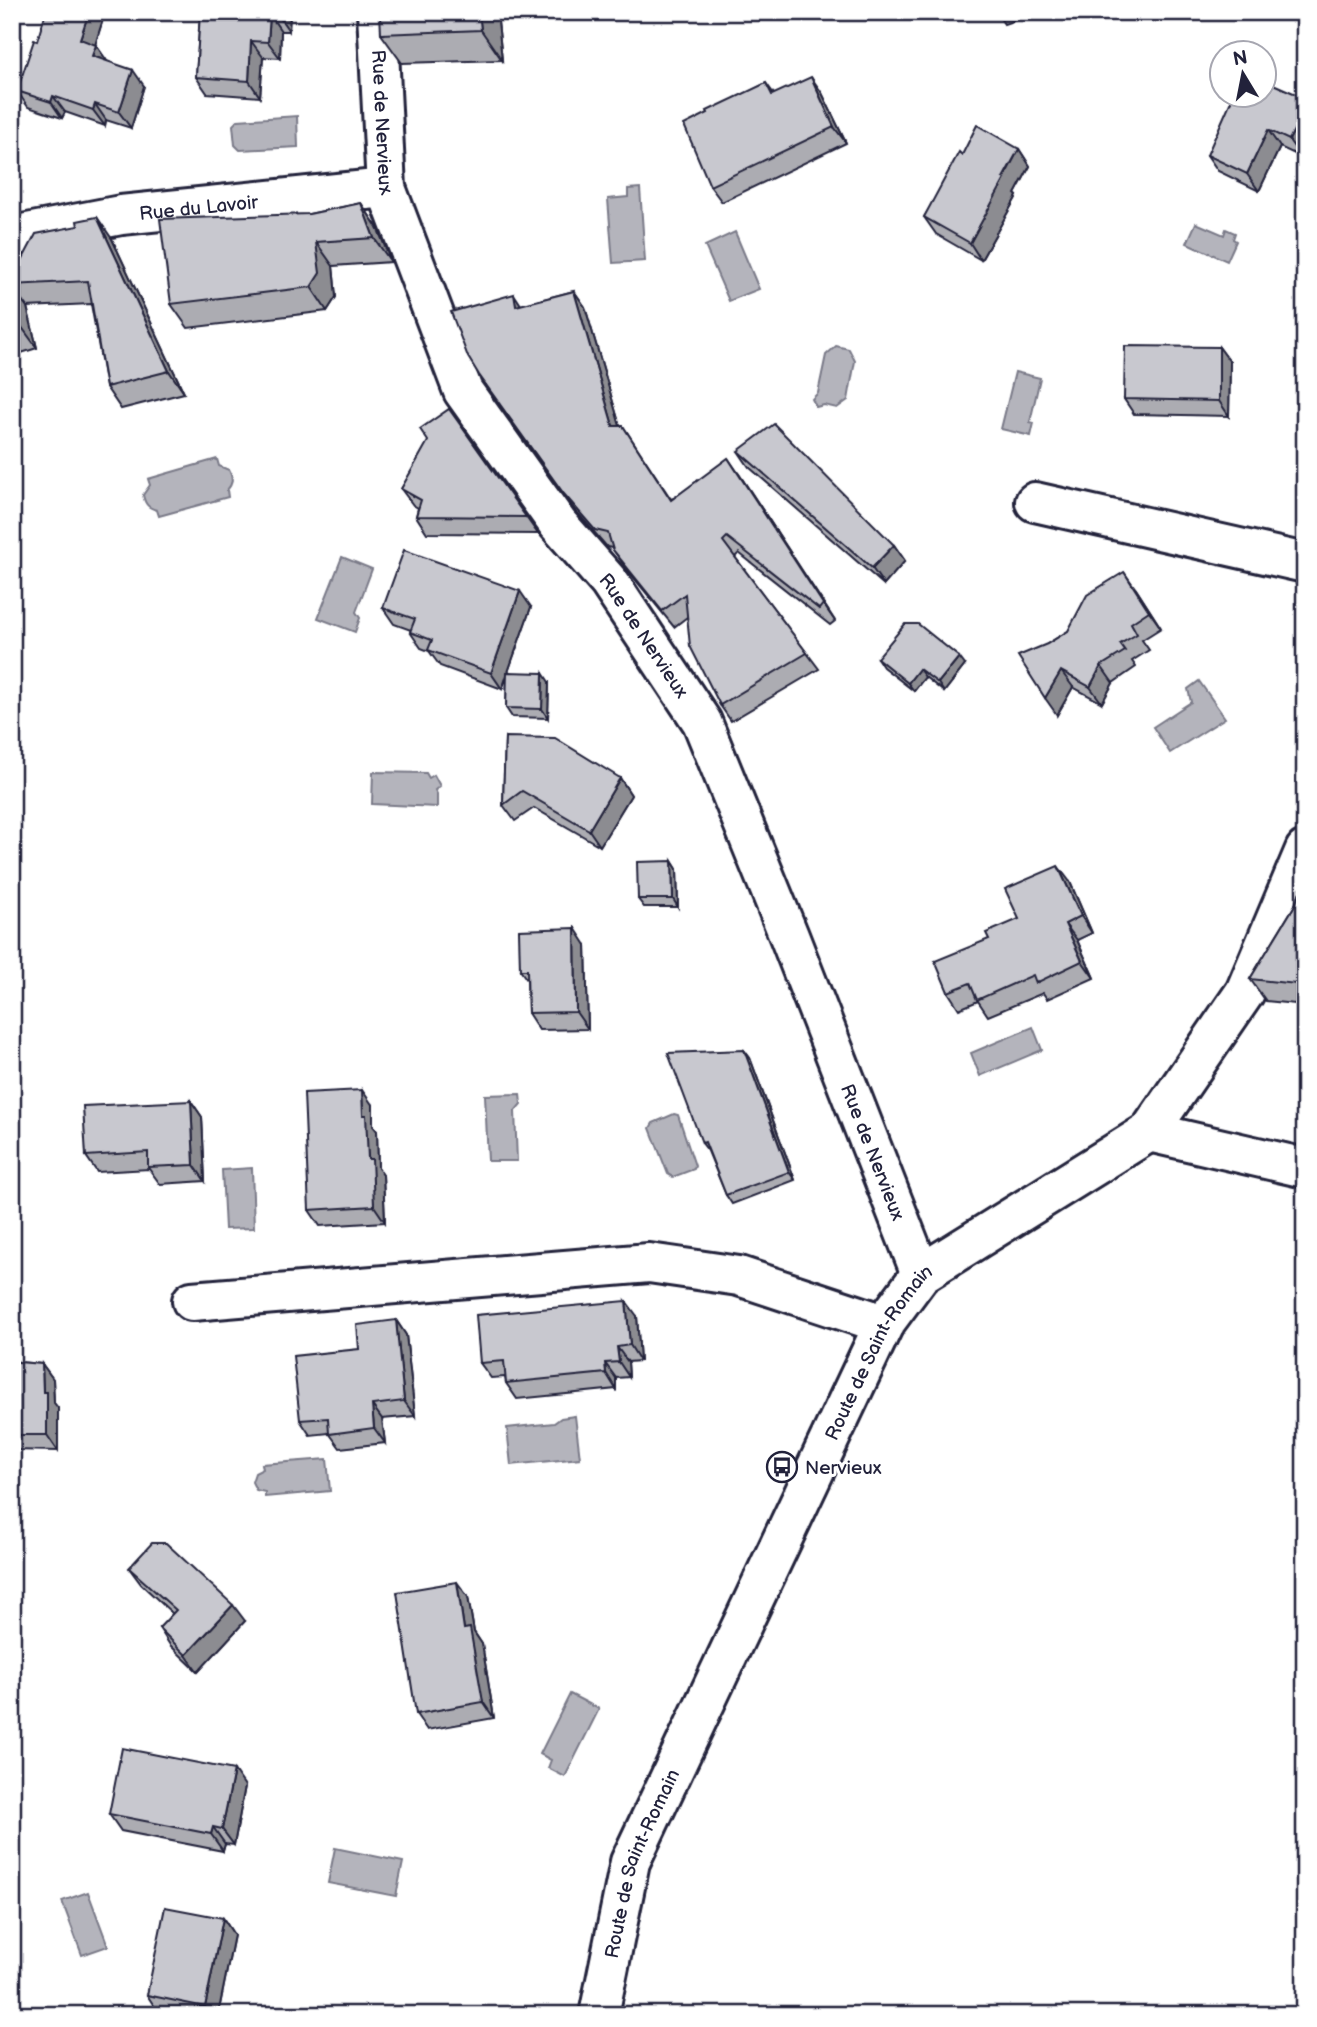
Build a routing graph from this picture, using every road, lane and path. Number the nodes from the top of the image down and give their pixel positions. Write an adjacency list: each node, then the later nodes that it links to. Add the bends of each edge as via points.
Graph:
1 (377, 12): 2 (street, Rue de Nervieux)
2 (386, 188): 3 (street, Rue du Lavoir, via 121,215); 9 (street, Rue de Nervieux, via 463,391 558,524 609,582 702,722)
3 (12, 236)
4 (1035, 502): 5 (street)
5 (1305, 563)
6 (1305, 850): 7 (street, Route de Saint-Romain, via 1245,992)
7 (1149, 1132): 8 (street); 9 (street, Route de Saint-Romain)
8 (1305, 1168)
9 (921, 1274): 11 (street, Route de Saint-Romain)
10 (192, 1301): 11 (street, via 649,1264 739,1276)
11 (884, 1324): 12 (street, Route de Saint-Romain, via 630,1862)
12 (599, 2015)

